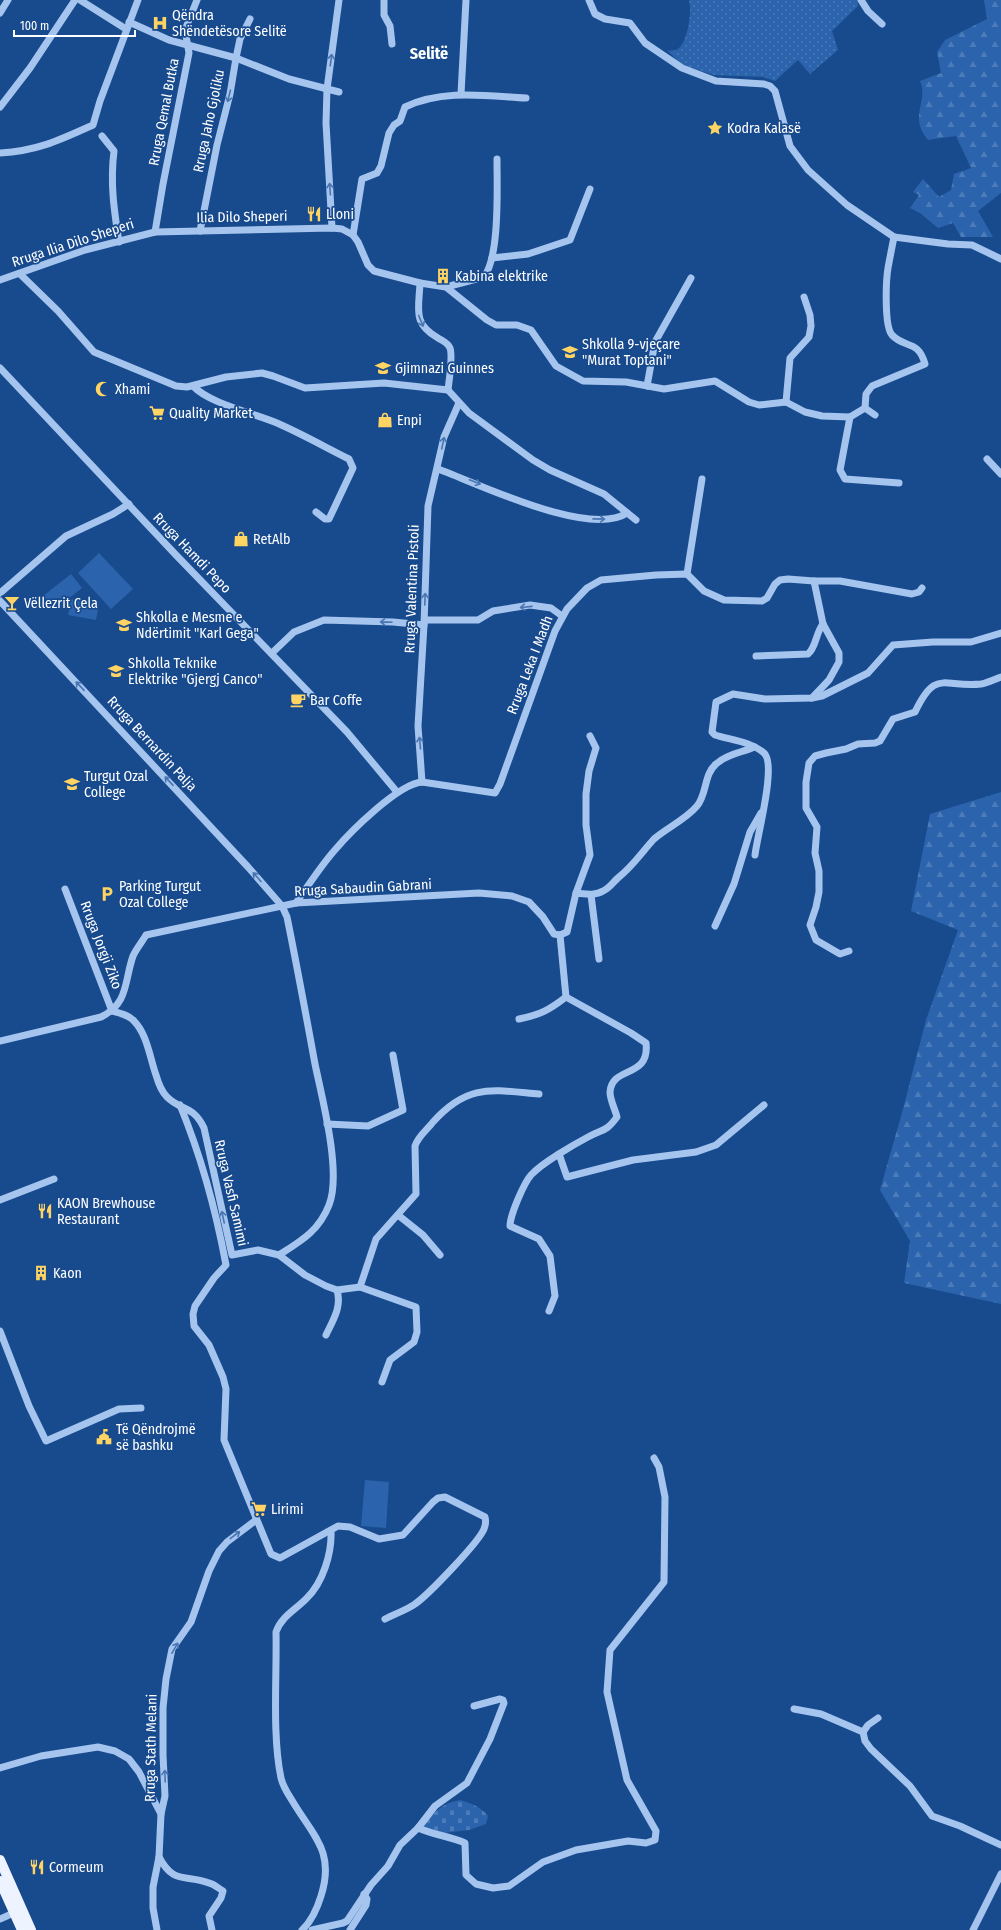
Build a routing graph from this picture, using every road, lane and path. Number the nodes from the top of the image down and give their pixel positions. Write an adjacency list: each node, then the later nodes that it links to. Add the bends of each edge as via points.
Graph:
1 (8, 0): 11 (street)
2 (75, 0): 22 (street, via 30,68)
3 (80, 0): 14 (street)
4 (138, 0): 14 (street)
5 (197, 0): 16 (street, Rruga Qemal Butka, via 185,30)
6 (339, 0): 18 (street, one-way to 6)
7 (384, 0): 15 (street, via 384,15 390,26)
8 (466, 0): 20 (street)
9 (589, 0): 31 (street, via 595,14 630,23 645,43 682,68 716,81 770,86 775,91 790,146 808,170 847,205)
10 (861, 0): 13 (street)
11 (0, 13)
12 (250, 19): 17 (street, Rruga Jaho Gjoliku, via 240,40)
13 (882, 24)
14 (128, 25): 16 (street); 24 (street, via 93,125 39,148)
15 (392, 44)
16 (189, 46): 17 (street); 29 (street, Rruga Qemal Butka)
17 (236, 58): 18 (street, via 289,79); 28 (street, Rruga Jaho Gjoliku, one-way to 28)
18 (327, 89): 19 (street); 27 (street, one-way to 18, via 326,123)
19 (339, 92)
20 (461, 94): 21 (street); 30 (street, via 418,101 405,107 400,121 389,133 377,173 362,179)
21 (526, 98)
22 (0, 107)
23 (102, 136): 32 (street, via 114,151 111,190)
24 (0, 153)
25 (497, 159): 33 (street)
26 (590, 188): 33 (street, via 570,240 528,254)
27 (332, 228): 28 (street, Ilia Dilo Sheperi); 30 (street, Ilia Dilo Sheperi, via 342,229)
28 (200, 231): 29 (street, Ilia Dilo Sheperi)
29 (155, 232): 32 (street, Rruga Ilia Dilo Sheperi)
30 (353, 235): 38 (street, via 371,269)
31 (894, 237): 34 (street, via 972,245); 47 (street, via 888,269 888,325 892,334 916,347 922,354 925,364 872,386 866,394)
32 (119, 242): 35 (street, Rruga Ilia Dilo Sheperi, via 85,250)
33 (492, 258): 39 (street, via 488,272 484,276)
34 (1001, 259)
35 (20, 274): 37 (street, Rruga Ilia Dilo Sheperi); 42 (street, via 58,311 94,352 176,386)
36 (691, 278): 43 (street, via 655,342)
37 (0, 280)
38 (420, 283): 39 (street); 44 (street, one-way to 44, via 420,322 428,332 447,343 451,350)
39 (446, 287): 43 (street, via 496,325 517,325 531,330 556,366 583,381 626,382)
40 (804, 297): 45 (street, via 812,326 809,337 790,358)
41 (0, 368): 55 (street, Rruga Hamdi Pepo)
42 (193, 386): 44 (street, via 226,377 262,373 305,388 384,382); 56 (street, via 209,398 277,423 349,459 353,468 329,519)
43 (647, 386): 45 (street, via 664,389 715,381 749,402 759,405)
44 (448, 390): 46 (street)
45 (786, 402): 49 (street, via 805,412 822,416)
46 (459, 403): 51 (street, Rruga Valentina Pistoli, one-way to 46, via 444,437); 57 (street, via 533,460 604,494)
47 (865, 408): 48 (street); 49 (street)
48 (875, 415)
49 (850, 417): 54 (street, via 840,470 842,475 846,479)
50 (986, 459): 52 (street)
51 (438, 469): 57 (street, one-way to 57, via 533,506 564,515 604,519 622,517); 65 (street, Rruga Valentina Pistoli, one-way to 51, via 428,506)
52 (1001, 474)
53 (702, 479): 59 (street)
54 (899, 483)
55 (129, 504): 62 (street, via 66,536); 68 (street, Rruga Hamdi Pepo)
56 (316, 512)
57 (627, 513): 58 (street)
58 (636, 520)
59 (687, 574): 60 (street, via 704,591 724,600 762,601 780,580); 64 (street, Rruga Leka I Madh, via 601,580 587,588)
60 (814, 581): 61 (street, via 840,580 912,594); 66 (street)
61 (922, 588)
62 (0, 593)
63 (0, 601): 82 (street, Rruga Bernardin Palja, one-way to 63, via 222,838)
64 (562, 616): 65 (street, one-way to 65, via 550,608 530,606 494,611 478,620); 74 (street, Rruga Leka I Madh, via 495,793)
65 (424, 623): 68 (street, one-way to 68, via 324,620 294,632); 74 (street, Rruga Valentina Pistoli, one-way to 65, via 418,726)
66 (823, 624): 69 (street, via 808,654); 71 (street, via 839,653 839,662 829,680)
67 (1001, 633): 71 (street, via 971,642 893,645 868,673 822,696)
68 (272, 653): 75 (street, Rruga Hamdi Pepo, via 347,732)
69 (756, 656)
70 (1001, 677): 85 (street, via 982,684 935,685 927,690 915,712 893,719 876,744 858,744 815,756 809,763 806,808 817,827 815,853 819,871 816,908 810,925 816,940 840,954)
71 (812, 698): 73 (street, via 765,699 733,694 716,702 712,732)
72 (590, 736): 79 (street, via 596,748 586,794 590,855)
73 (754, 747): 76 (street, via 767,756 770,767); 80 (street, via 734,754 715,765 698,804 656,838 642,851 633,865 604,891)
74 (422, 782): 75 (street, Rruga Leka I Madh, via 410,784)
75 (397, 792): 81 (street, Rruga Leka I Madh, via 334,851)
76 (762, 811): 77 (street); 83 (street, via 750,832 734,884)
77 (755, 855)
78 (65, 890): 88 (street, Rruga Jorgji Ziko)
79 (576, 893): 80 (street); 84 (street, via 567,932)
80 (591, 895): 86 (street)
81 (296, 903): 82 (street, Rruga Sabaudin Gabrani); 84 (street, Rruga Sabaudin Gabrani, via 479,894 512,896 529,902 554,934)
82 (282, 906): 88 (street, Rruga Sabaudin Gabrani, via 146,935 134,955 122,1000); 95 (street, via 287,917)
83 (715, 926)
84 (560, 935): 87 (street)
85 (849, 951)
86 (599, 960)
87 (566, 997): 89 (street, via 548,1011); 96 (street, via 646,1043 647,1054 641,1064 616,1079 612,1085 610,1094 617,1117 608,1129 589,1136)
88 (112, 1011): 90 (street); 93 (street, via 134,1020 141,1031 158,1083 167,1097)
89 (519, 1019)
90 (0, 1041)
91 (393, 1055): 95 (street, via 403,1110 368,1126)
92 (539, 1094): 99 (street, via 491,1090 468,1094 446,1108 417,1139 416,1194)
93 (180, 1105): 100 (street, Rruga Vasfi Samimi, one-way to 93, via 258,1250 232,1255 204,1128 199,1117); 110 (street, via 197,1151 226,1265 195,1306 194,1326 209,1345 223,1377 226,1389 224,1440)
94 (764, 1105): 96 (street, via 716,1145 696,1152 633,1160 567,1176)
95 (327, 1124): 100 (street, via 333,1164 330,1204 322,1220 310,1234)
96 (559, 1154): 104 (street, via 531,1175 510,1220 510,1226 513,1228 539,1239 550,1256 555,1296)
97 (54, 1179): 98 (street)
98 (0, 1200)
99 (398, 1215): 101 (street, via 423,1235); 102 (street, via 376,1239)
100 (279, 1255): 103 (street, Rruga Vasfi Samimi, via 305,1275)
101 (440, 1255)
102 (360, 1287): 103 (street); 107 (street, via 416,1307 417,1332 414,1342 390,1360)
103 (337, 1290): 106 (street, via 339,1307)
104 (550, 1311)
105 (0, 1331): 108 (street, via 46,1441 120,1409)
106 (326, 1335)
107 (382, 1382)
108 (141, 1408)
109 (654, 1458): 119 (street, via 660,1467 665,1497 664,1582 610,1650 607,1692 627,1780 656,1831 655,1840 646,1843 628,1841 576,1850 543,1862 509,1886 493,1888 476,1884 466,1876 464,1843 433,1835)
110 (256, 1520): 111 (street, via 271,1554 280,1558); 118 (street, Rruga Stath Melani, one-way to 110, via 166,1796 163,1708 172,1649 191,1622 219,1551)
111 (331, 1531): 112 (street, via 338,1526 350,1527 379,1539 403,1535 433,1502 444,1497 485,1517 484,1529 476,1542 441,1578 415,1604); 132 (street, via 329,1553 316,1584 308,1597 279,1623 276,1632 278,1756 281,1778 284,1788 323,1849 325,1858 326,1872 321,1897 314,1915)
112 (385, 1619)
113 (474, 1706): 119 (street, via 500,1699 504,1703 490,1739 467,1783 435,1806)
114 (794, 1709): 116 (street, via 821,1714)
115 (878, 1718): 116 (street)
116 (863, 1732): 120 (street, via 865,1741 871,1749 910,1786 932,1816)
117 (0, 1768): 118 (street, via 41,1756 98,1748 115,1751 129,1759 139,1772)
118 (161, 1814): 121 (street, Rruga Stath Melani)
119 (418, 1828): 125 (street, via 400,1845 388,1866)
120 (1001, 1845)
121 (159, 1857): 130 (street, Rruga Stath Melani, via 153,1908); 131 (street, via 165,1868 174,1876 209,1883 223,1890 221,1898 209,1916)
122 (0, 1860): 126 (main road)
123 (1001, 1874): 135 (street)
124 (0, 1880): 126 (main road)
125 (364, 1894): 133 (street, via 343,1923); 134 (street, via 366,1905)
126 (18, 1911): 127 (street); 128 (main road); 129 (main road)
127 (0, 1919)
128 (22, 1930)
129 (31, 1930)
130 (156, 1930)
131 (212, 1930)
132 (302, 1930)
133 (312, 1930)
134 (350, 1930)
135 (973, 1930)

